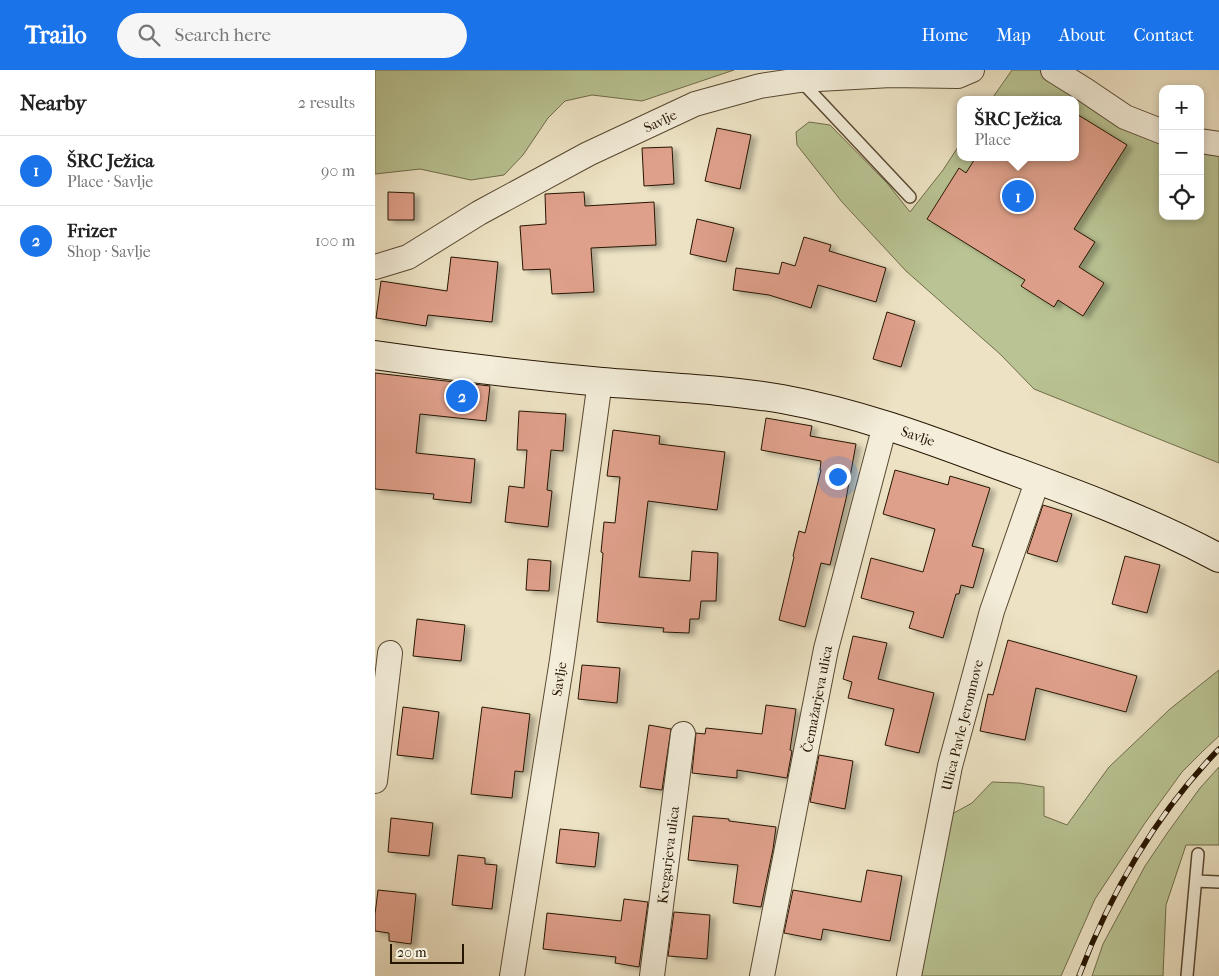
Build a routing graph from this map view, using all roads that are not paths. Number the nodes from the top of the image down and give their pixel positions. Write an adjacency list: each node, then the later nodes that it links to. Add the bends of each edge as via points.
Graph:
1 (973, 70): 3 (street, Savlje, via 958,76 891,75)
2 (1053, 70): 4 (street, via 1125,117)
3 (800, 80): 7 (lane); 8 (street, Savlje, via 760,86 695,104 588,154 479,213 408,257)
4 (1159, 130)
5 (1204, 142): 6 (street)
6 (1219, 144)
7 (910, 196)
8 (375, 267)
9 (375, 355): 10 (street, Savlje)
10 (600, 381): 11 (street, Savlje, via 781,399); 20 (street, Savlje, via 562,660)
11 (885, 425): 12 (street, Savlje); 22 (street, Čemažarjeva ulica, via 826,649)
12 (1038, 479): 13 (street, Savlje, via 1125,513); 23 (street, Ulica Pavle Jeromnove, via 992,611 950,766)
13 (1219, 558)
14 (390, 653): 16 (street)
15 (683, 734): 21 (street, Kregarjeva ulica)
16 (375, 781)
17 (1198, 854): 18 (lane)
18 (1196, 881): 19 (lane); 24 (lane)
19 (1219, 882)
20 (512, 976)
21 (652, 976)
22 (761, 976)
23 (909, 976)
24 (1187, 976)

